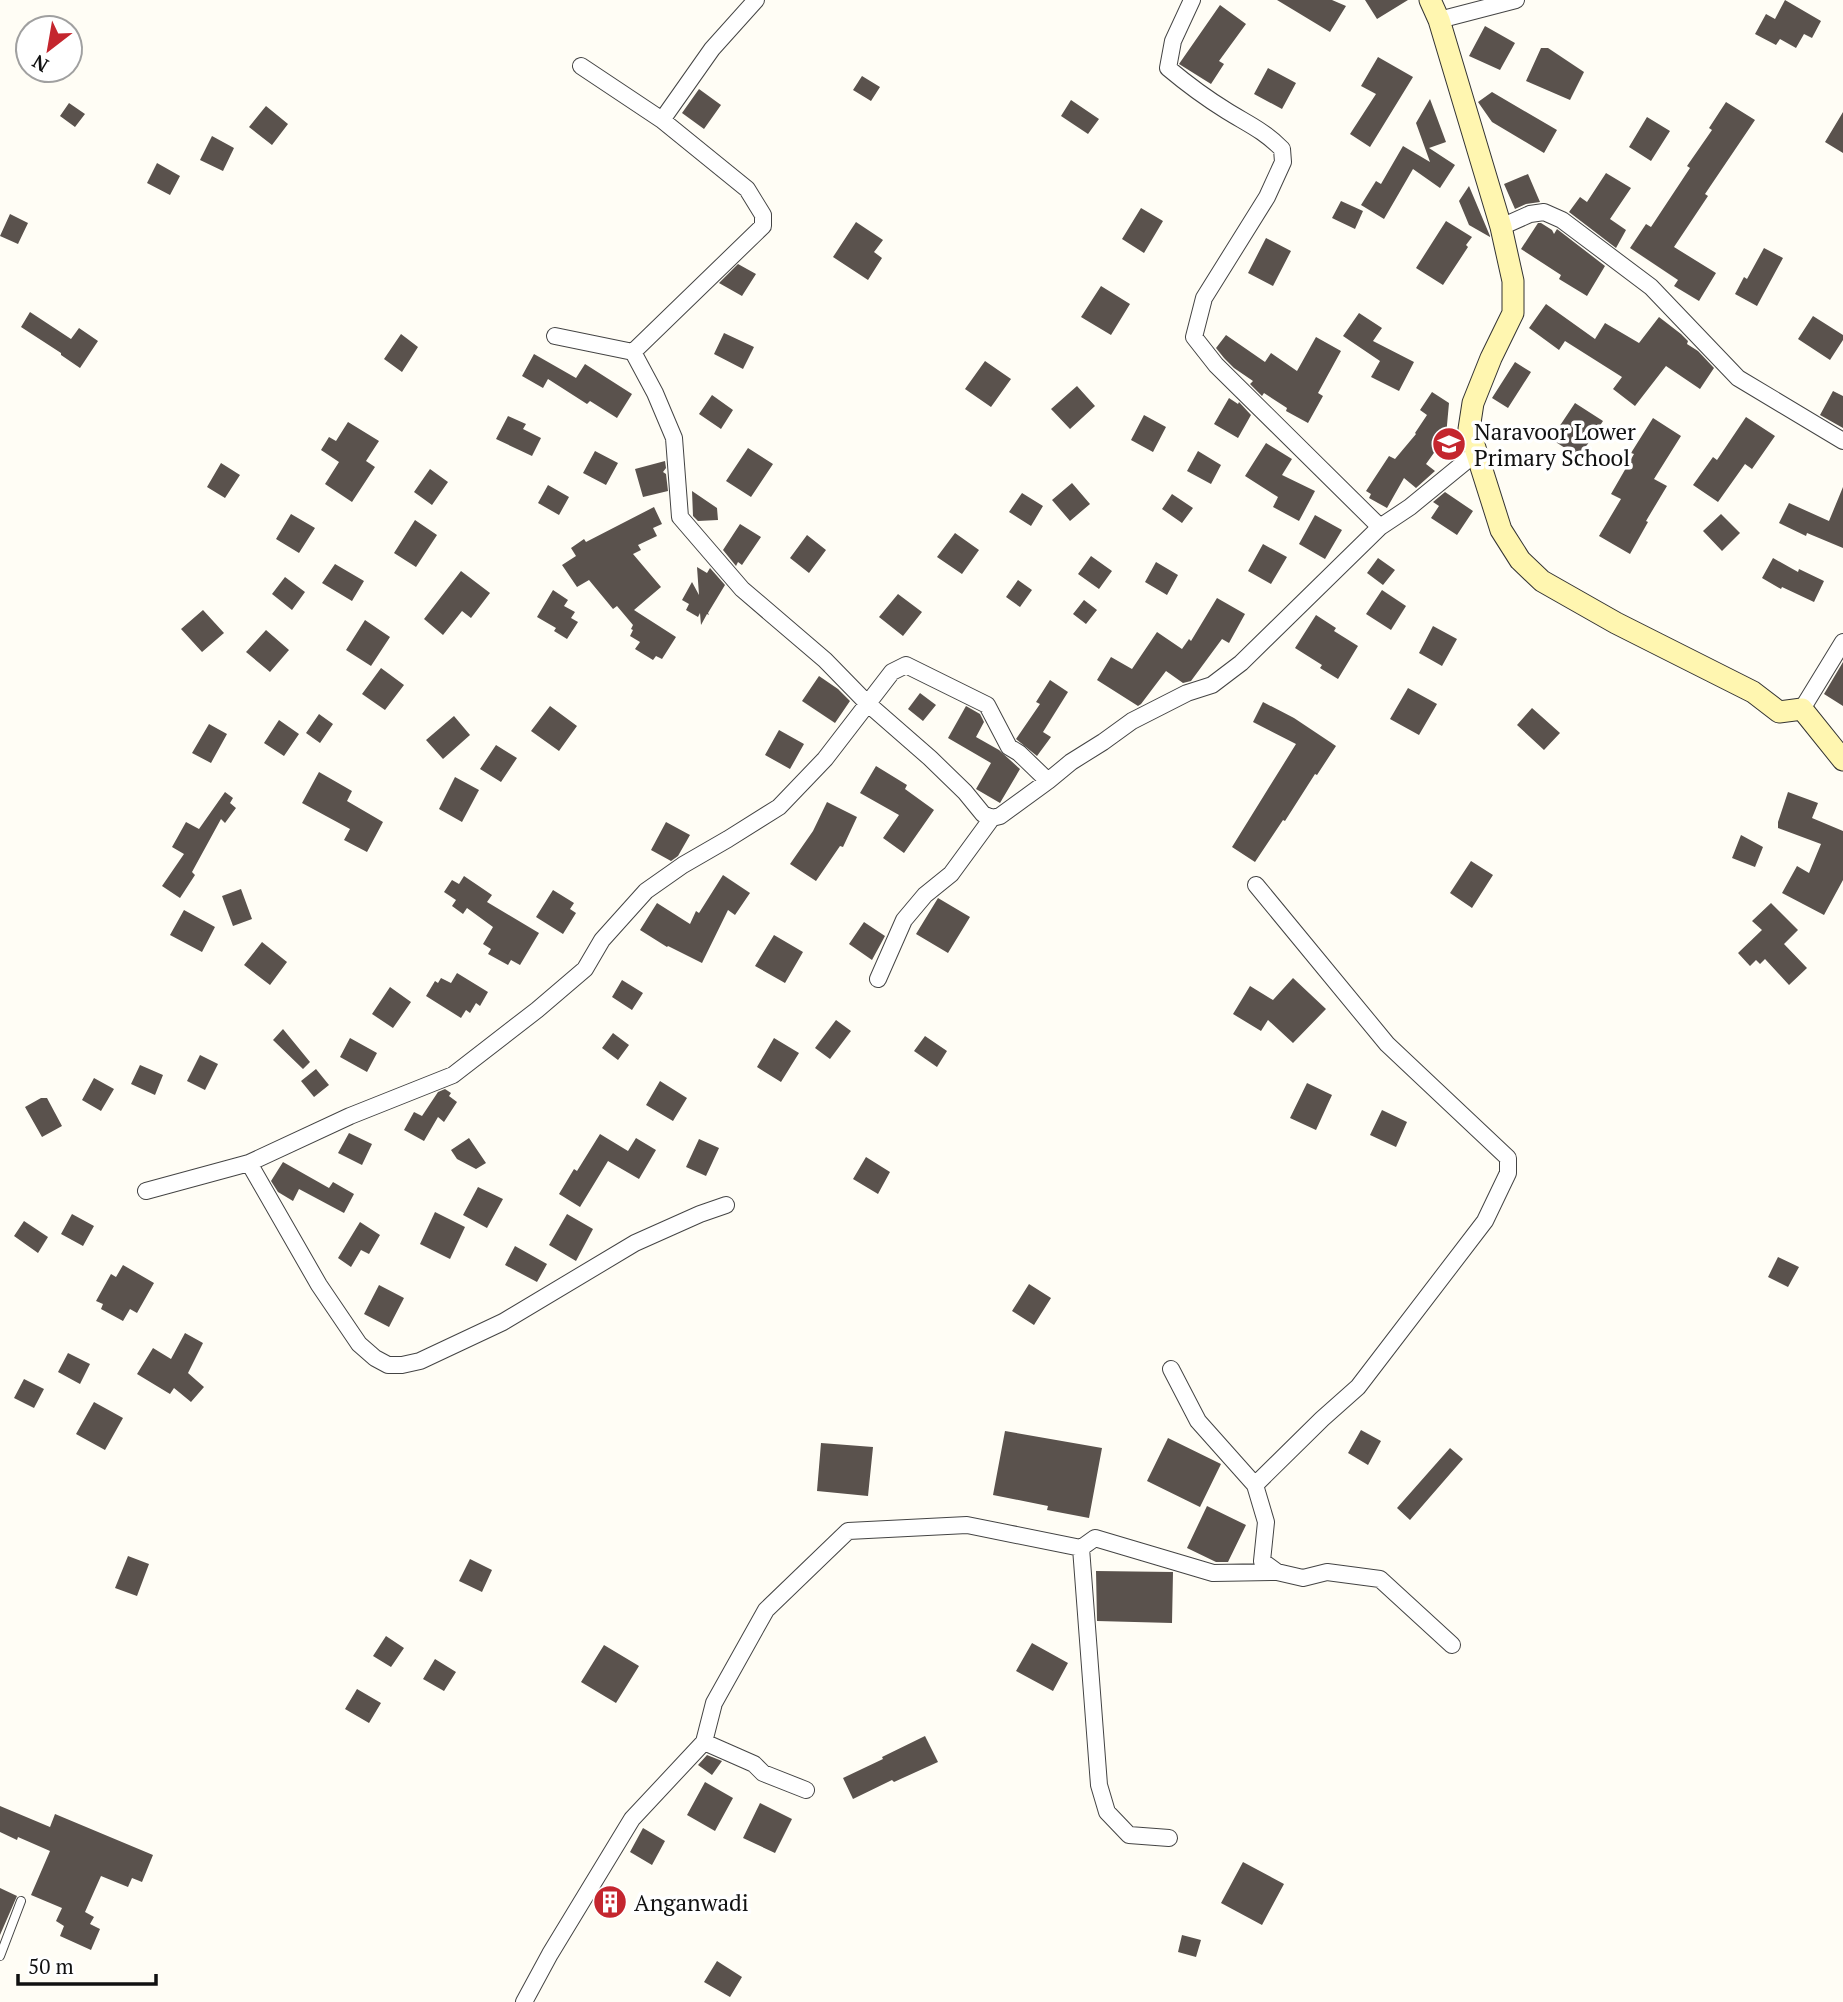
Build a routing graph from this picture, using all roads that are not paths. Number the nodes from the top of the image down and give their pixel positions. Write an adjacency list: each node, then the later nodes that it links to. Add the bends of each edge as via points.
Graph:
1 (756, 0): 7 (street, via 712,49)
2 (1192, 0): 13 (street, via 1173,41 1168,68 1266,134 1282,149 1283,162 1267,197 1204,298 1194,337 1216,365)
3 (1430, 0): 5 (main road)
4 (1516, 0): 5 (street)
5 (1439, 20): 8 (main road)
6 (581, 66): 7 (street)
7 (662, 120): 10 (street, via 747,189 764,215 763,226)
8 (1501, 227): 11 (street, via 1544,212 1562,220 1651,287 1738,379); 12 (main road, via 1513,281 1513,313 1473,403 1469,429)
9 (555, 336): 10 (street)
10 (634, 352): 15 (street, via 674,438 681,517 741,589 825,660)
11 (1843, 441)
12 (1476, 453): 13 (street); 16 (main road, via 1501,530 1520,560 1542,581 1753,692 1779,712)
13 (1380, 527): 18 (street, via 1213,685 1132,721)
14 (1843, 642): 16 (street)
15 (867, 703): 18 (street, via 892,672 906,665 987,705 1009,747); 19 (street); 22 (street, via 825,759 779,807 646,891 602,940 585,969 453,1076 350,1116)
16 (1802, 709): 17 (main road)
17 (1843, 760)
18 (1048, 781): 19 (street)
19 (992, 818): 21 (street, via 951,874 904,920)
20 (1255, 885): 26 (street, via 1387,1044 1508,1158 1508,1173 1485,1221 1358,1387)
21 (878, 979)
22 (249, 1163): 23 (street); 24 (street, via 359,1344 388,1365 420,1361 503,1322 635,1243)
23 (146, 1191)
24 (726, 1205)
25 (1171, 1369): 26 (street, via 1198,1421)
26 (1255, 1485): 28 (street, via 1266,1522 1262,1561)
27 (1081, 1548): 28 (street, via 1095,1538 1213,1573); 30 (street, via 967,1525 848,1531 766,1610 715,1703); 32 (street, via 1101,1794 1107,1812 1129,1835)
28 (1277, 1572): 29 (street, via 1303,1578 1327,1572 1380,1579)
29 (1452, 1645)
30 (704, 1742): 31 (street); 35 (street, via 632,1819)
31 (806, 1790)
32 (1169, 1838)
33 (21, 1901): 34 (lane)
34 (0, 1956)
35 (524, 2002)

